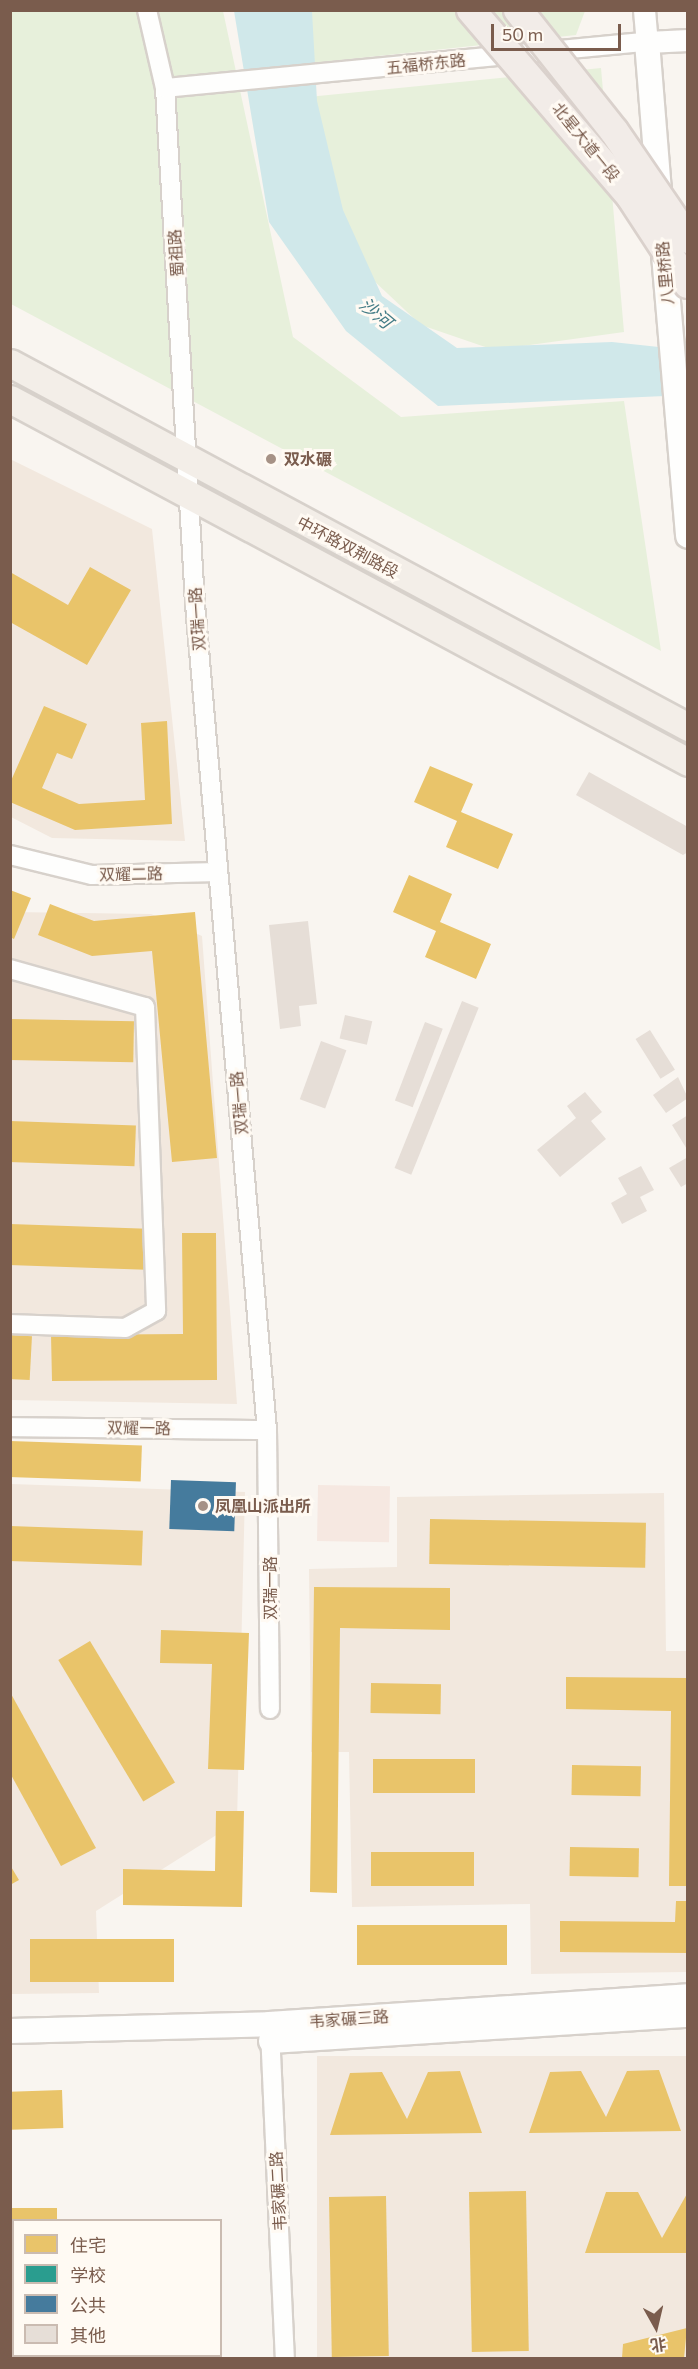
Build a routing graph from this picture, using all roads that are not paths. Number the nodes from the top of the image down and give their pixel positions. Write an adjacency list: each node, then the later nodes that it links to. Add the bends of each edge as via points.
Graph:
1 (147, 10): 7 (street, 蜀祖路)
2 (471, 10): 11 (highway, 北星大道一段, bridge, via 631,197)
3 (518, 10): 10 (highway, 北星大道一段, bridge, via 614,132)
4 (644, 10): 6 (street, 八里桥路)
5 (687, 40): 6 (street, 五福桥东路)
6 (647, 42): 7 (street, 五福桥东路); 8 (main road, 八里桥路)
7 (165, 88): 14 (street, 蜀祖路)
8 (660, 214): 9 (street); 15 (main road, 八里桥路, via 673,409)
9 (687, 214)
10 (687, 239)
11 (687, 284)
12 (10, 363): 14 (main road, 中环路双荆路段)
13 (10, 399): 16 (main road, 中环路双荆路段)
14 (189, 464): 16 (street, 蜀祖路); 18 (main road, 中环路双荆路段)
15 (682, 470): 17 (main road, 八里桥路)
16 (191, 498): 19 (main road, 中环路双荆路段); 21 (street, 双瑞一路)
17 (687, 536)
18 (687, 727)
19 (687, 762)
20 (10, 855): 21 (street, 双耀二路, via 92,875)
21 (218, 872): 25 (street, 双瑞一路)
22 (10, 969): 23 (street, via 145,1007 156,1311 125,1328)
23 (10, 1324)
24 (10, 1427): 25 (street, 双耀一路)
25 (267, 1430): 26 (street, 双瑞一路)
26 (270, 1709)
27 (687, 1996): 30 (main road, 韦家碾三路)
28 (687, 2015): 30 (main road, 韦家碾三路)
29 (10, 2031): 30 (main road, 韦家碾三路)
30 (270, 2033): 31 (main road, 韦家碾三路); 32 (street, 韦家碾二路)
31 (10, 2046)
32 (285, 2358)

